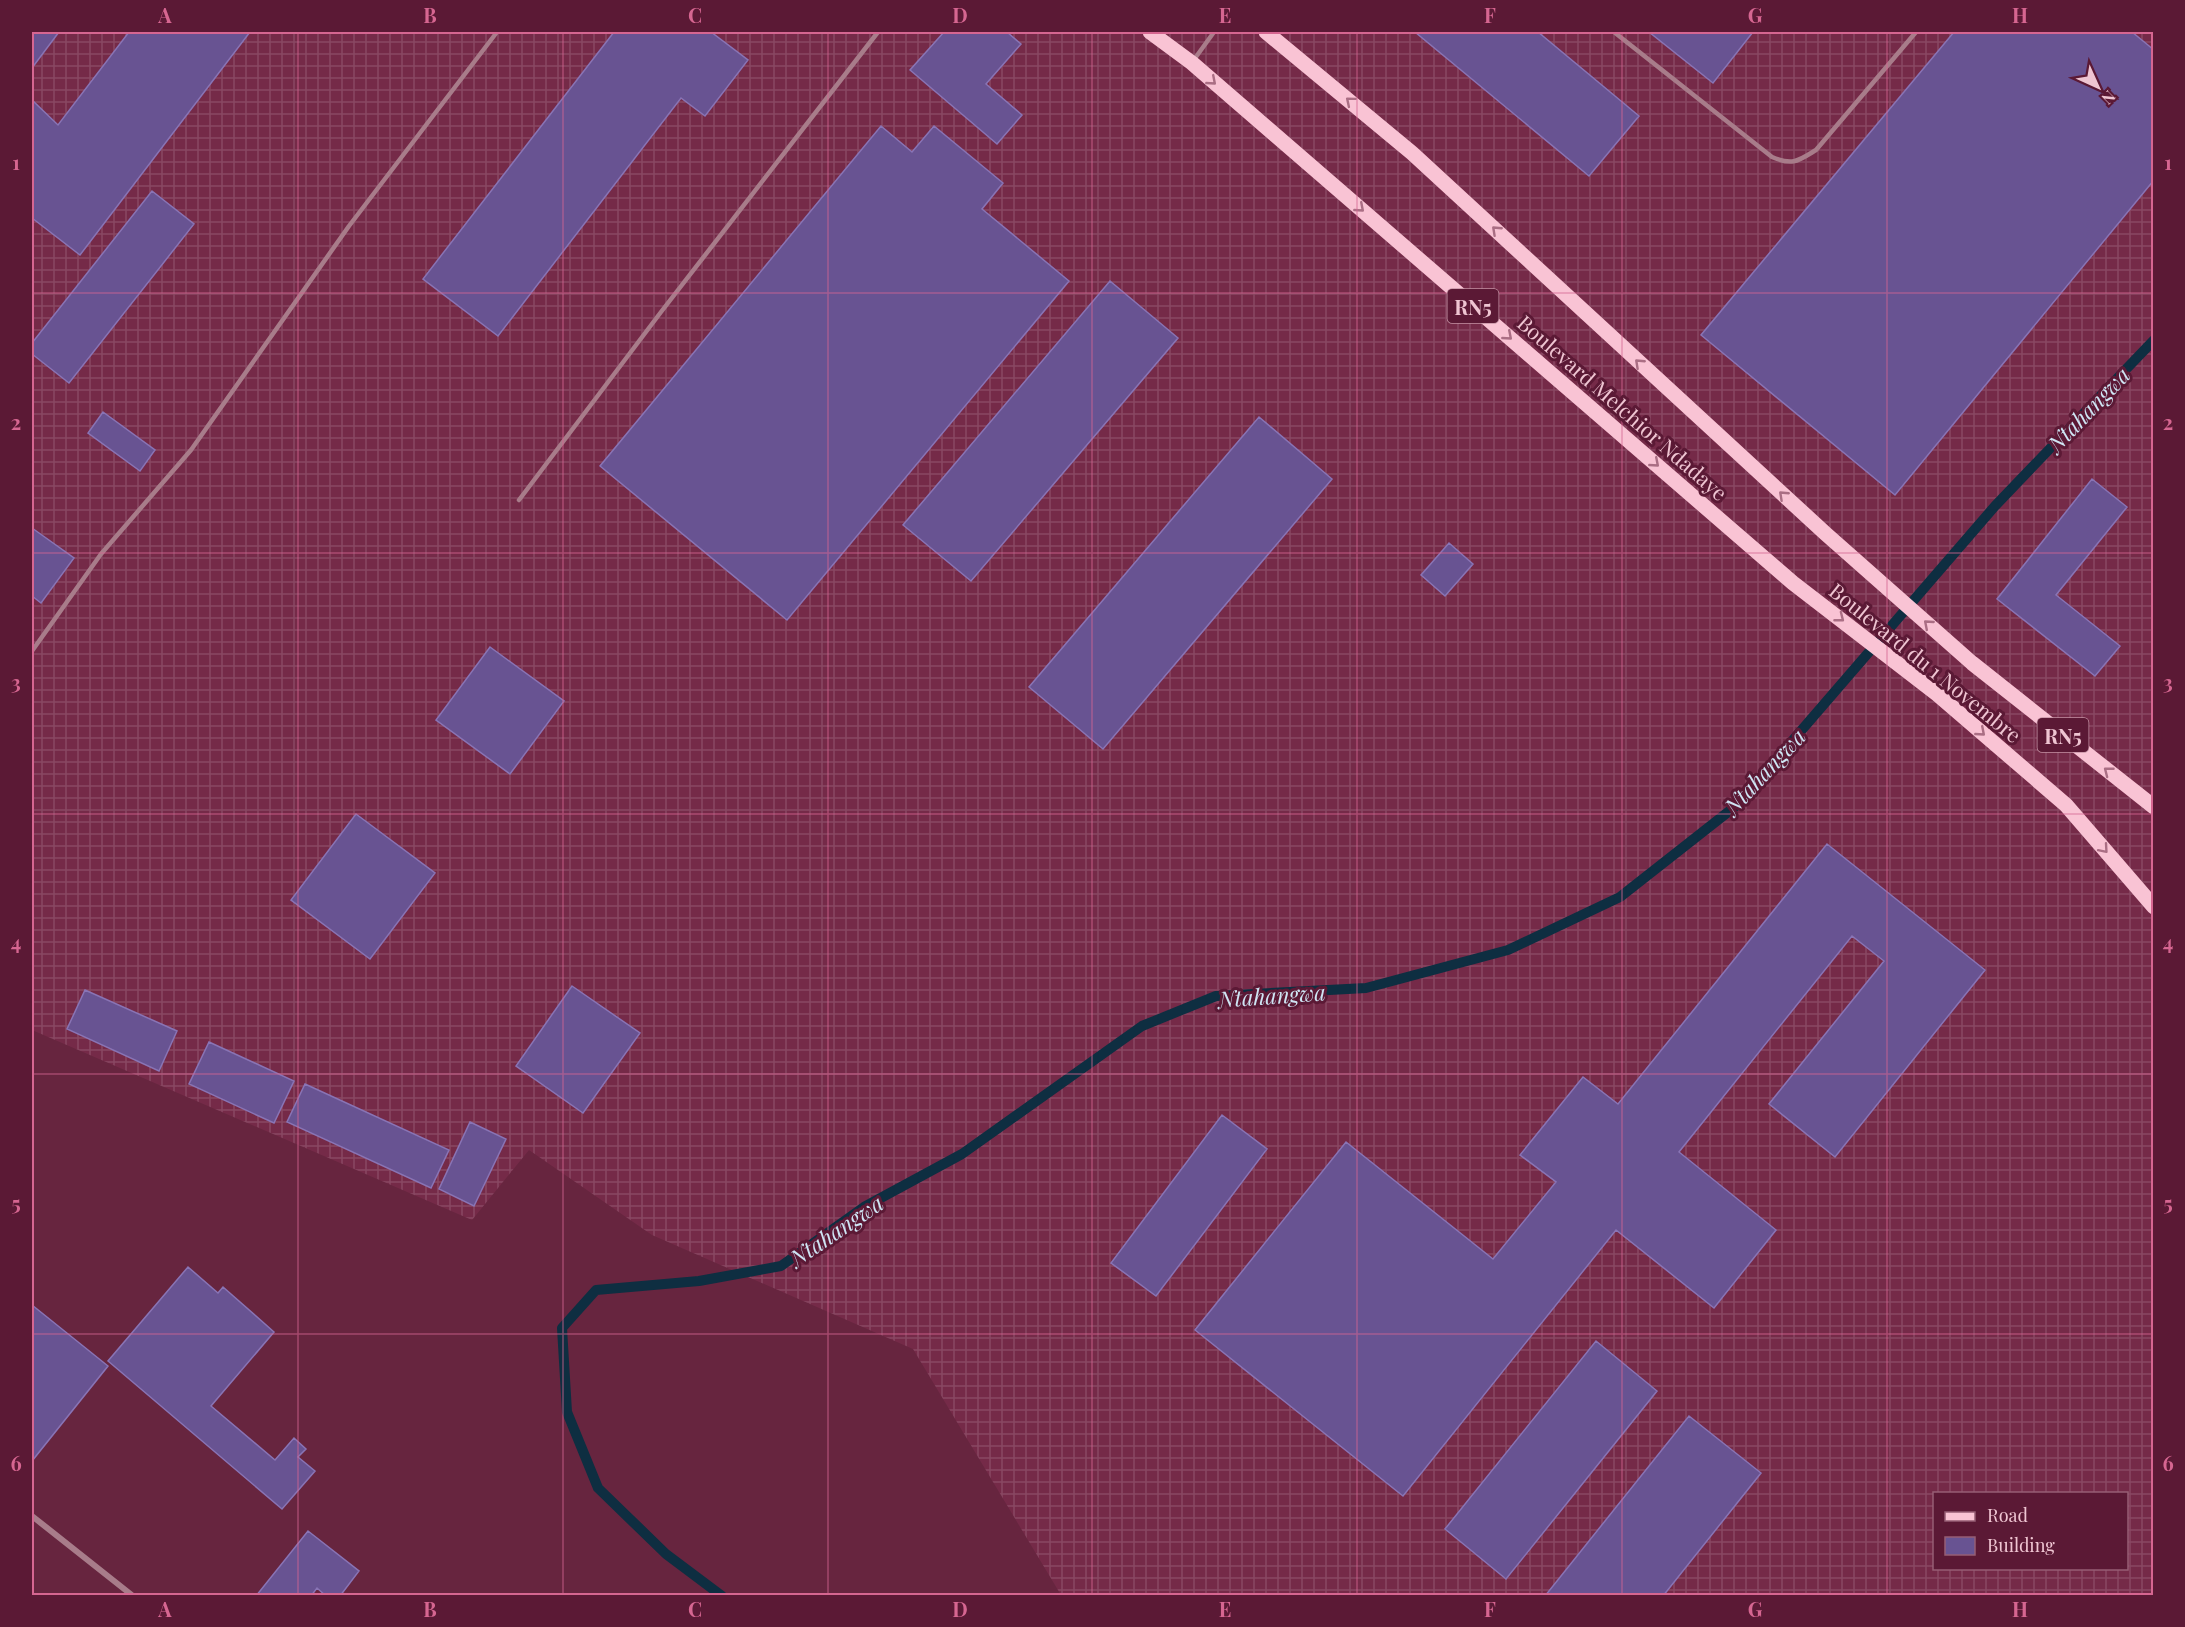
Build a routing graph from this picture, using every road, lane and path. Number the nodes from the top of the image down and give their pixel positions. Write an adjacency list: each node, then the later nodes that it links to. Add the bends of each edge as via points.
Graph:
1 (497, 32): 12 (lane, via 349,225 191,450 101,554)
2 (878, 32): 9 (lane)
3 (1150, 32): 8 (main road, Boulevard Melchior Ndadaye / RN5)
4 (1214, 32): 8 (lane)
5 (1266, 32): 10 (main road, Boulevard Melchior Ndadaye / RN5, one-way to 5, via 1412,153)
6 (1614, 32): 7 (lane, via 1772,158 1795,163 1816,150)
7 (1916, 32)
8 (1192, 63): 11 (main road, Boulevard Melchior Ndadaye / RN5, one-way to 11)
9 (519, 500)
10 (1826, 534): 13 (main road, Boulevard du 1 Novembre / RN5, one-way to 10, via 1972,663)
11 (1793, 582): 14 (main road, Boulevard du 1 Novembre / RN5, one-way to 14, via 1937,694 2066,805)
12 (32, 651)
13 (2154, 807)
14 (2154, 907)
15 (32, 1516): 16 (street)
16 (133, 1596)

